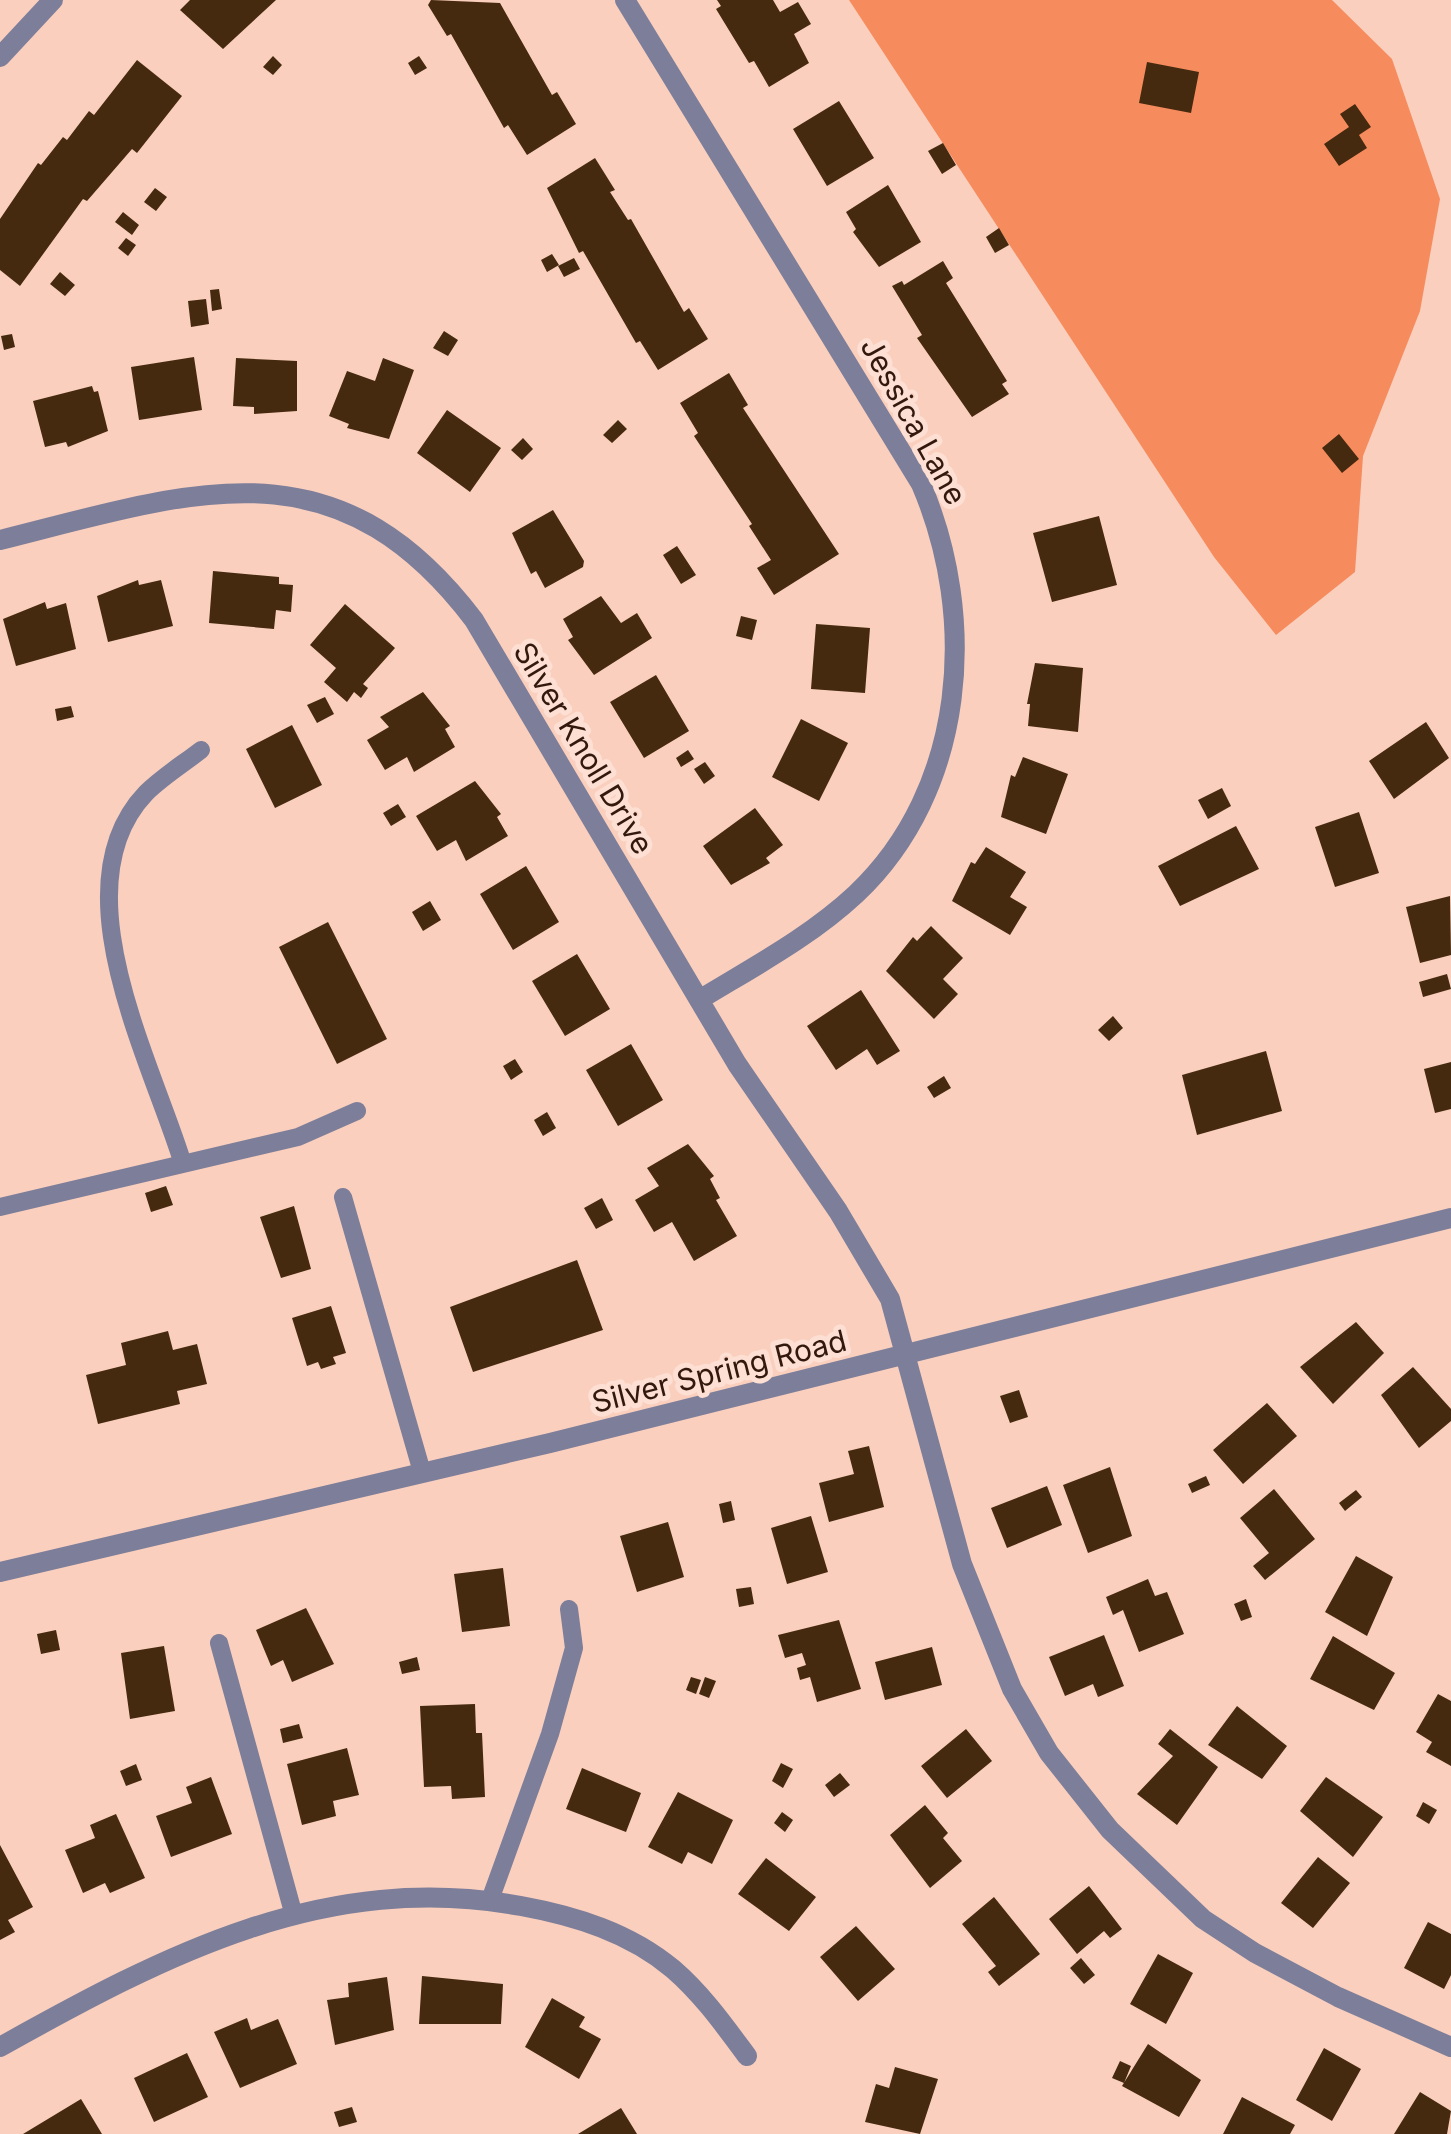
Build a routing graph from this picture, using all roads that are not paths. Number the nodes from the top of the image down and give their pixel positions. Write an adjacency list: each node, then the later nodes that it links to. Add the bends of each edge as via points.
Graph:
1 (53, 0): 3 (street)
2 (625, 0): 6 (street, Jessica Lane, via 921,484 942,532 957,639 956,678 936,765 898,844 827,919)
3 (0, 57)
4 (0, 540): 6 (street, Silver Knoll Drive, via 112,512 243,492 312,500 412,549 474,620)
5 (201, 750): 8 (lane, via 146,793 125,823 110,873 118,973)
6 (699, 1000): 12 (street, Silver Knoll Drive, via 868,1258 890,1299)
7 (357, 1111): 8 (lane, via 298,1136)
8 (183, 1164): 10 (lane)
9 (344, 1197): 13 (lane)
10 (0, 1208)
11 (1451, 1218): 12 (street, Silver Spring Road)
12 (907, 1356): 13 (street, Silver Spring Road); 19 (street, Silver Knoll Drive, via 989,1640 1071,1785 1203,1919 1338,1997)
13 (422, 1472): 14 (street, Silver Spring Road)
14 (0, 1572)
15 (569, 1610): 17 (lane, via 570,1665)
16 (219, 1643): 18 (lane)
17 (490, 1900): 18 (street, via 409,1896); 21 (street, via 602,1926 640,1946 712,2008)
18 (293, 1912): 20 (street, via 170,1958)
19 (1451, 2047)
20 (0, 2048)
21 (747, 2056)

